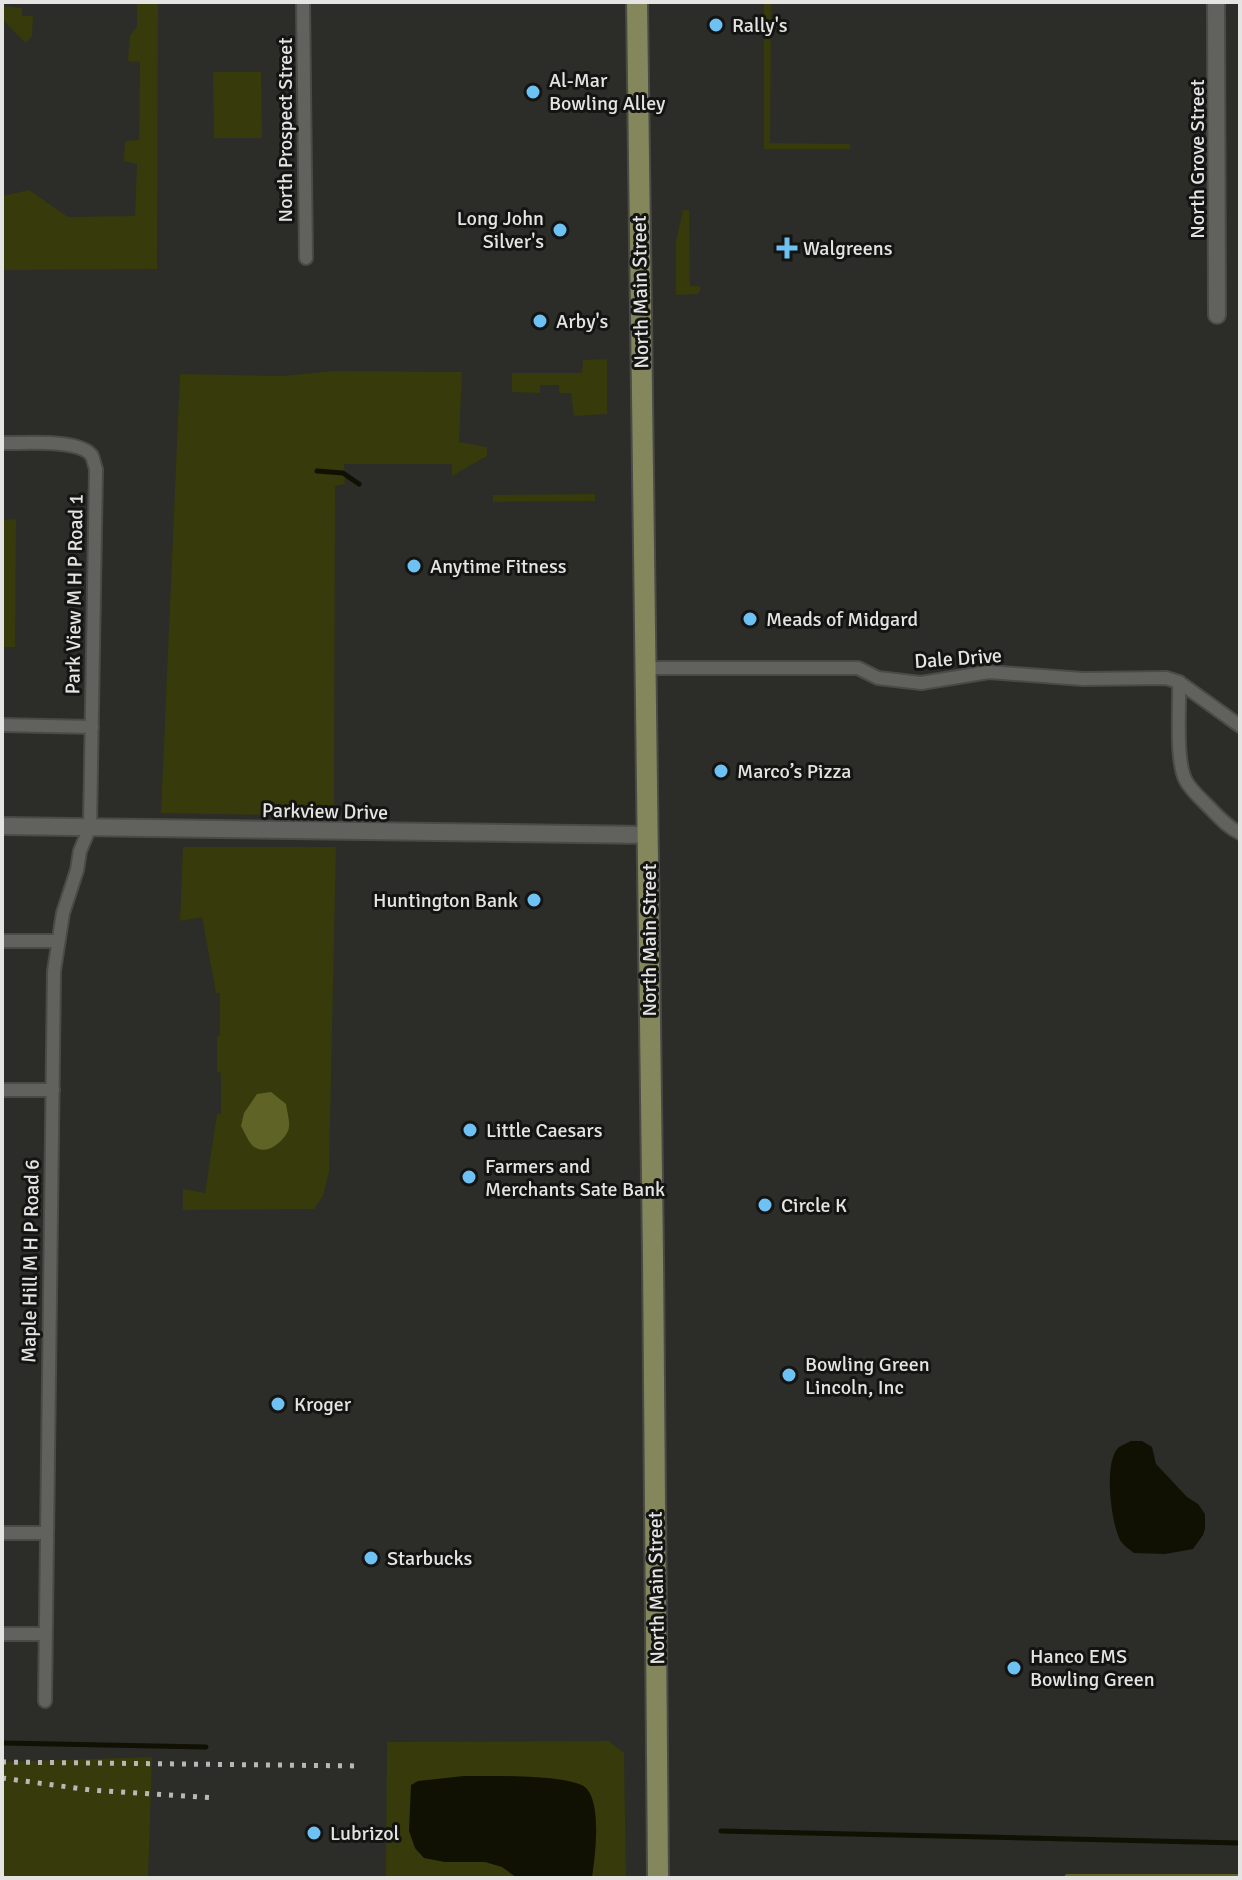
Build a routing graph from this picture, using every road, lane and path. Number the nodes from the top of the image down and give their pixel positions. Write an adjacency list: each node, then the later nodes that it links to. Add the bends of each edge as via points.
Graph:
1 (303, 2): 4 (street, North Prospect Street)
2 (637, 2): 7 (main road, North Main Street)
3 (1216, 2): 5 (street, North Grove Street)
4 (306, 258)
5 (1217, 315)
6 (2, 443): 11 (street, Park View M H P Road 1, via 72,445 93,457)
7 (645, 668): 8 (street, Dale Drive, via 858,668 878,678 921,683 989,672); 15 (main road, North Main Street)
8 (1179, 682): 10 (street); 14 (street, via 1181,769 1218,817)
9 (2, 725): 11 (street)
10 (1240, 726)
11 (92, 727): 13 (street, Park View M H P Road 1)
12 (2, 826): 13 (street, Parkview Drive)
13 (90, 827): 15 (street, Parkview Drive); 17 (street, Maple Hill M H P Road 6)
14 (1240, 833)
15 (648, 835): 25 (main road, North Main Street)
16 (2, 941): 17 (street)
17 (57, 941): 19 (street, Maple Hill M H P Road 6)
18 (2, 1090): 19 (street)
19 (53, 1090): 21 (street, Maple Hill M H P Road 6)
20 (2, 1533): 21 (street)
21 (46, 1533): 23 (street, Maple Hill M H P Road 6)
22 (2, 1634): 23 (street)
23 (45, 1634): 24 (street, Maple Hill M H P Road 6)
24 (45, 1701)
25 (658, 1878)

